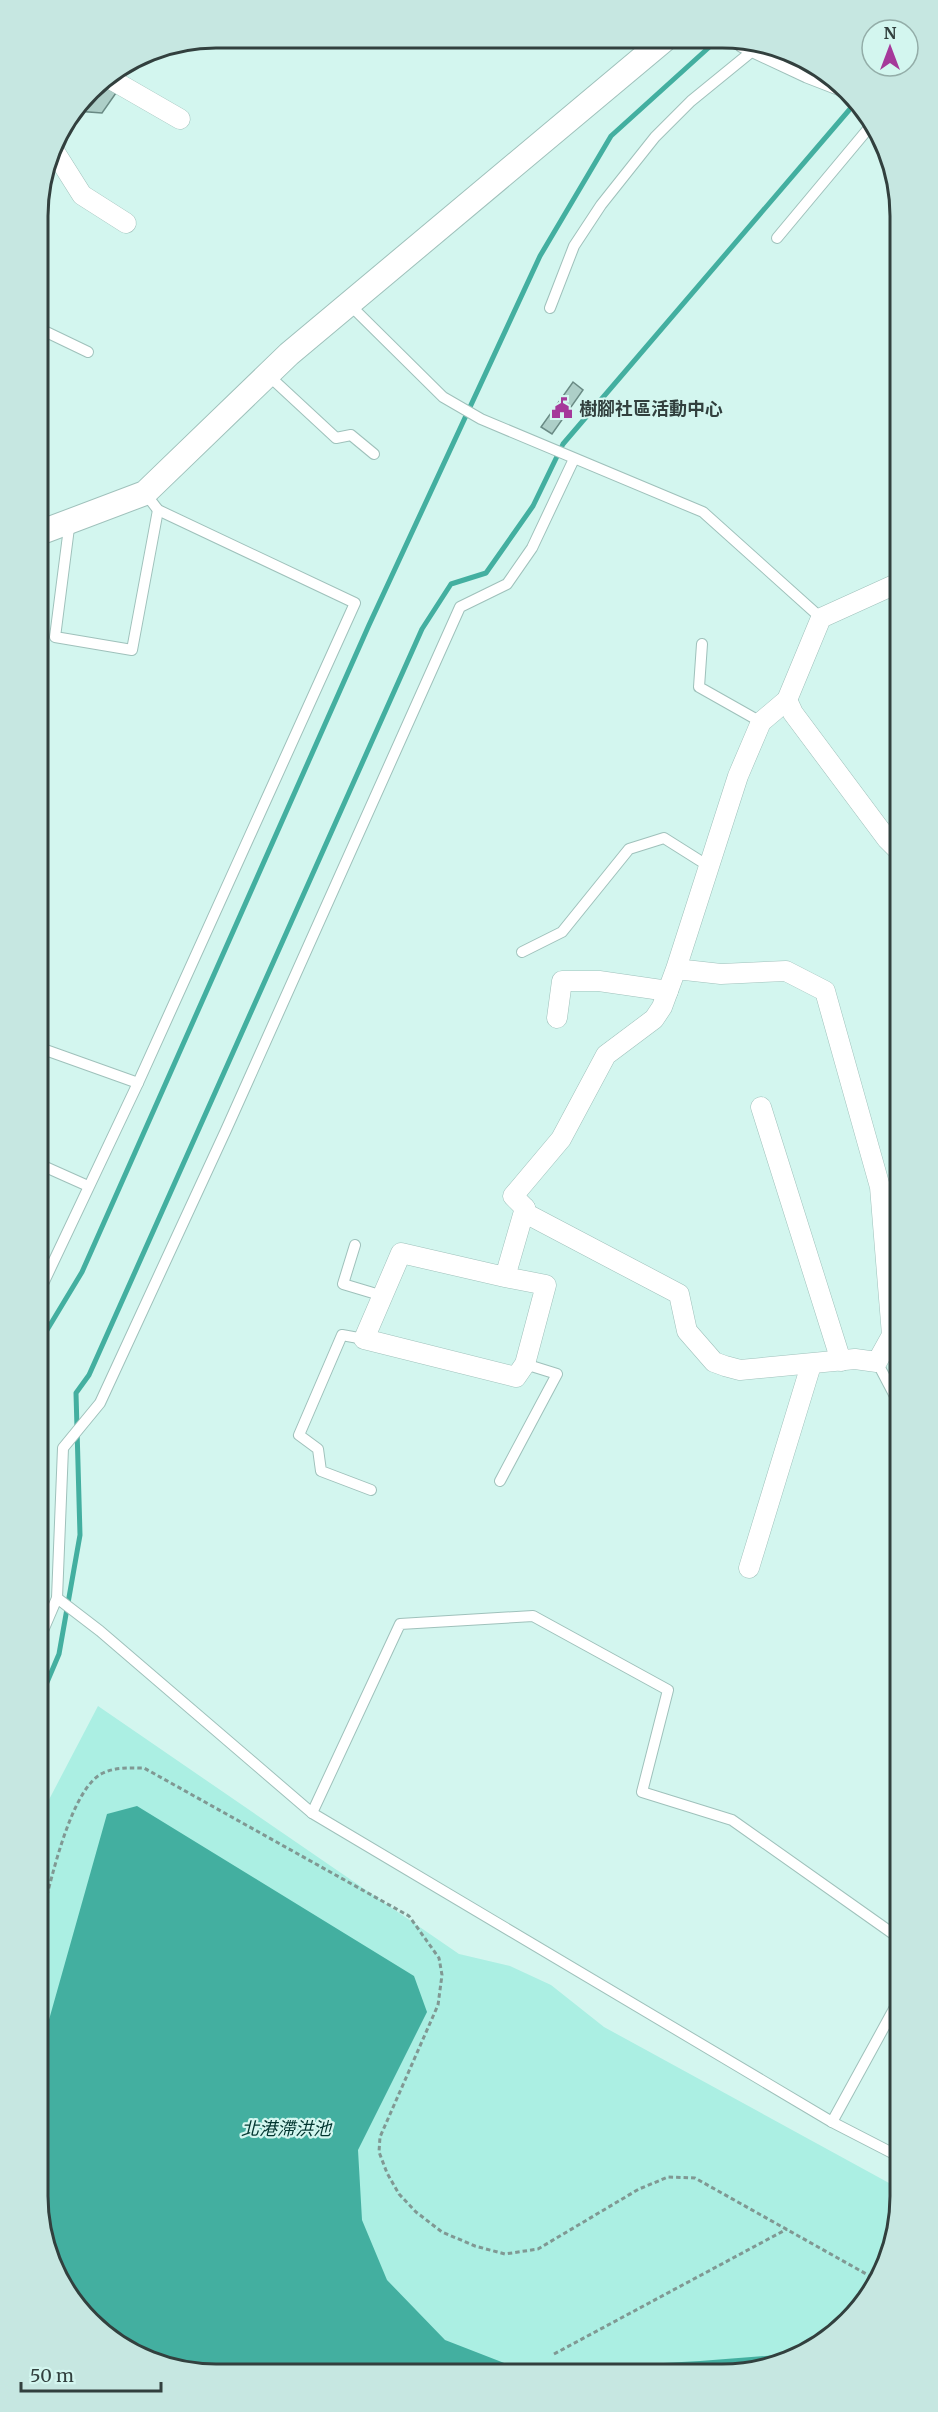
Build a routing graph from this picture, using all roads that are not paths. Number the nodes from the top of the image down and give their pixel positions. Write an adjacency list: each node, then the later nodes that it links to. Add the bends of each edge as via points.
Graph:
1 (654, 48): 9 (street)
2 (747, 50): 10 (lane, via 655,137 601,205 574,246)
3 (115, 82): 4 (street)
4 (180, 119)
5 (866, 131): 8 (lane)
6 (59, 158): 7 (street, via 82,195)
7 (126, 223)
8 (777, 238)
9 (349, 304): 13 (street); 15 (lane, via 443,397 481,419)
10 (550, 308)
11 (48, 333): 12 (lane)
12 (88, 352)
13 (267, 374): 14 (lane, via 336,438 351,435); 16 (street)
14 (374, 454)
15 (571, 458): 20 (lane, via 703,512); 51 (lane, via 532,548 507,584 460,607 100,1403 63,1448)
16 (151, 502): 17 (street); 17 (lane, via 132,650 55,637); 31 (lane, via 355,603)
17 (70, 520): 18 (street)
18 (48, 529)
19 (890, 587): 20 (street)
20 (821, 618): 22 (street)
21 (702, 644): 23 (lane, via 699,687)
22 (787, 699): 23 (street); 24 (street, via 793,713)
23 (761, 722): 25 (street, via 738,776)
24 (890, 842)
25 (710, 867): 26 (lane, via 664,838 629,849 562,932); 27 (street)
26 (522, 952)
27 (676, 969): 28 (street); 40 (street, via 721,974 786,971 825,991 880,1187)
28 (668, 991): 29 (street, via 599,981 562,981); 35 (street, via 654,1019 606,1055 561,1139 513,1196)
29 (557, 1017)
30 (48, 1051): 31 (lane)
31 (138, 1083): 34 (lane)
32 (761, 1107): 43 (street)
33 (48, 1168): 34 (lane)
34 (88, 1186): 37 (lane)
35 (525, 1208): 38 (street); 46 (street, via 527,1214 679,1294 687,1331 714,1362 740,1370)
36 (355, 1245): 39 (lane, via 343,1284)
37 (48, 1273)
38 (505, 1277): 39 (street, via 401,1253); 45 (street, via 546,1285)
39 (383, 1296): 41 (street)
40 (890, 1310)
41 (364, 1339): 45 (street, via 516,1377); 49 (lane, via 342,1335 299,1435 318,1449 321,1471)
42 (890, 1339): 44 (street)
43 (841, 1360): 44 (street); 46 (street)
44 (877, 1362): 47 (lane)
45 (525, 1364): 48 (lane, via 557,1374)
46 (811, 1365): 50 (street)
47 (890, 1387)
48 (500, 1481)
49 (371, 1490)
50 (749, 1568)
51 (57, 1598): 52 (lane); 53 (lane)
52 (48, 1619)
53 (312, 1813): 54 (lane, via 400,1624 533,1616 668,1690 642,1792 732,1820); 56 (lane)
54 (890, 1932)
55 (890, 2016): 56 (lane)
56 (832, 2122): 57 (lane)
57 (890, 2152)

